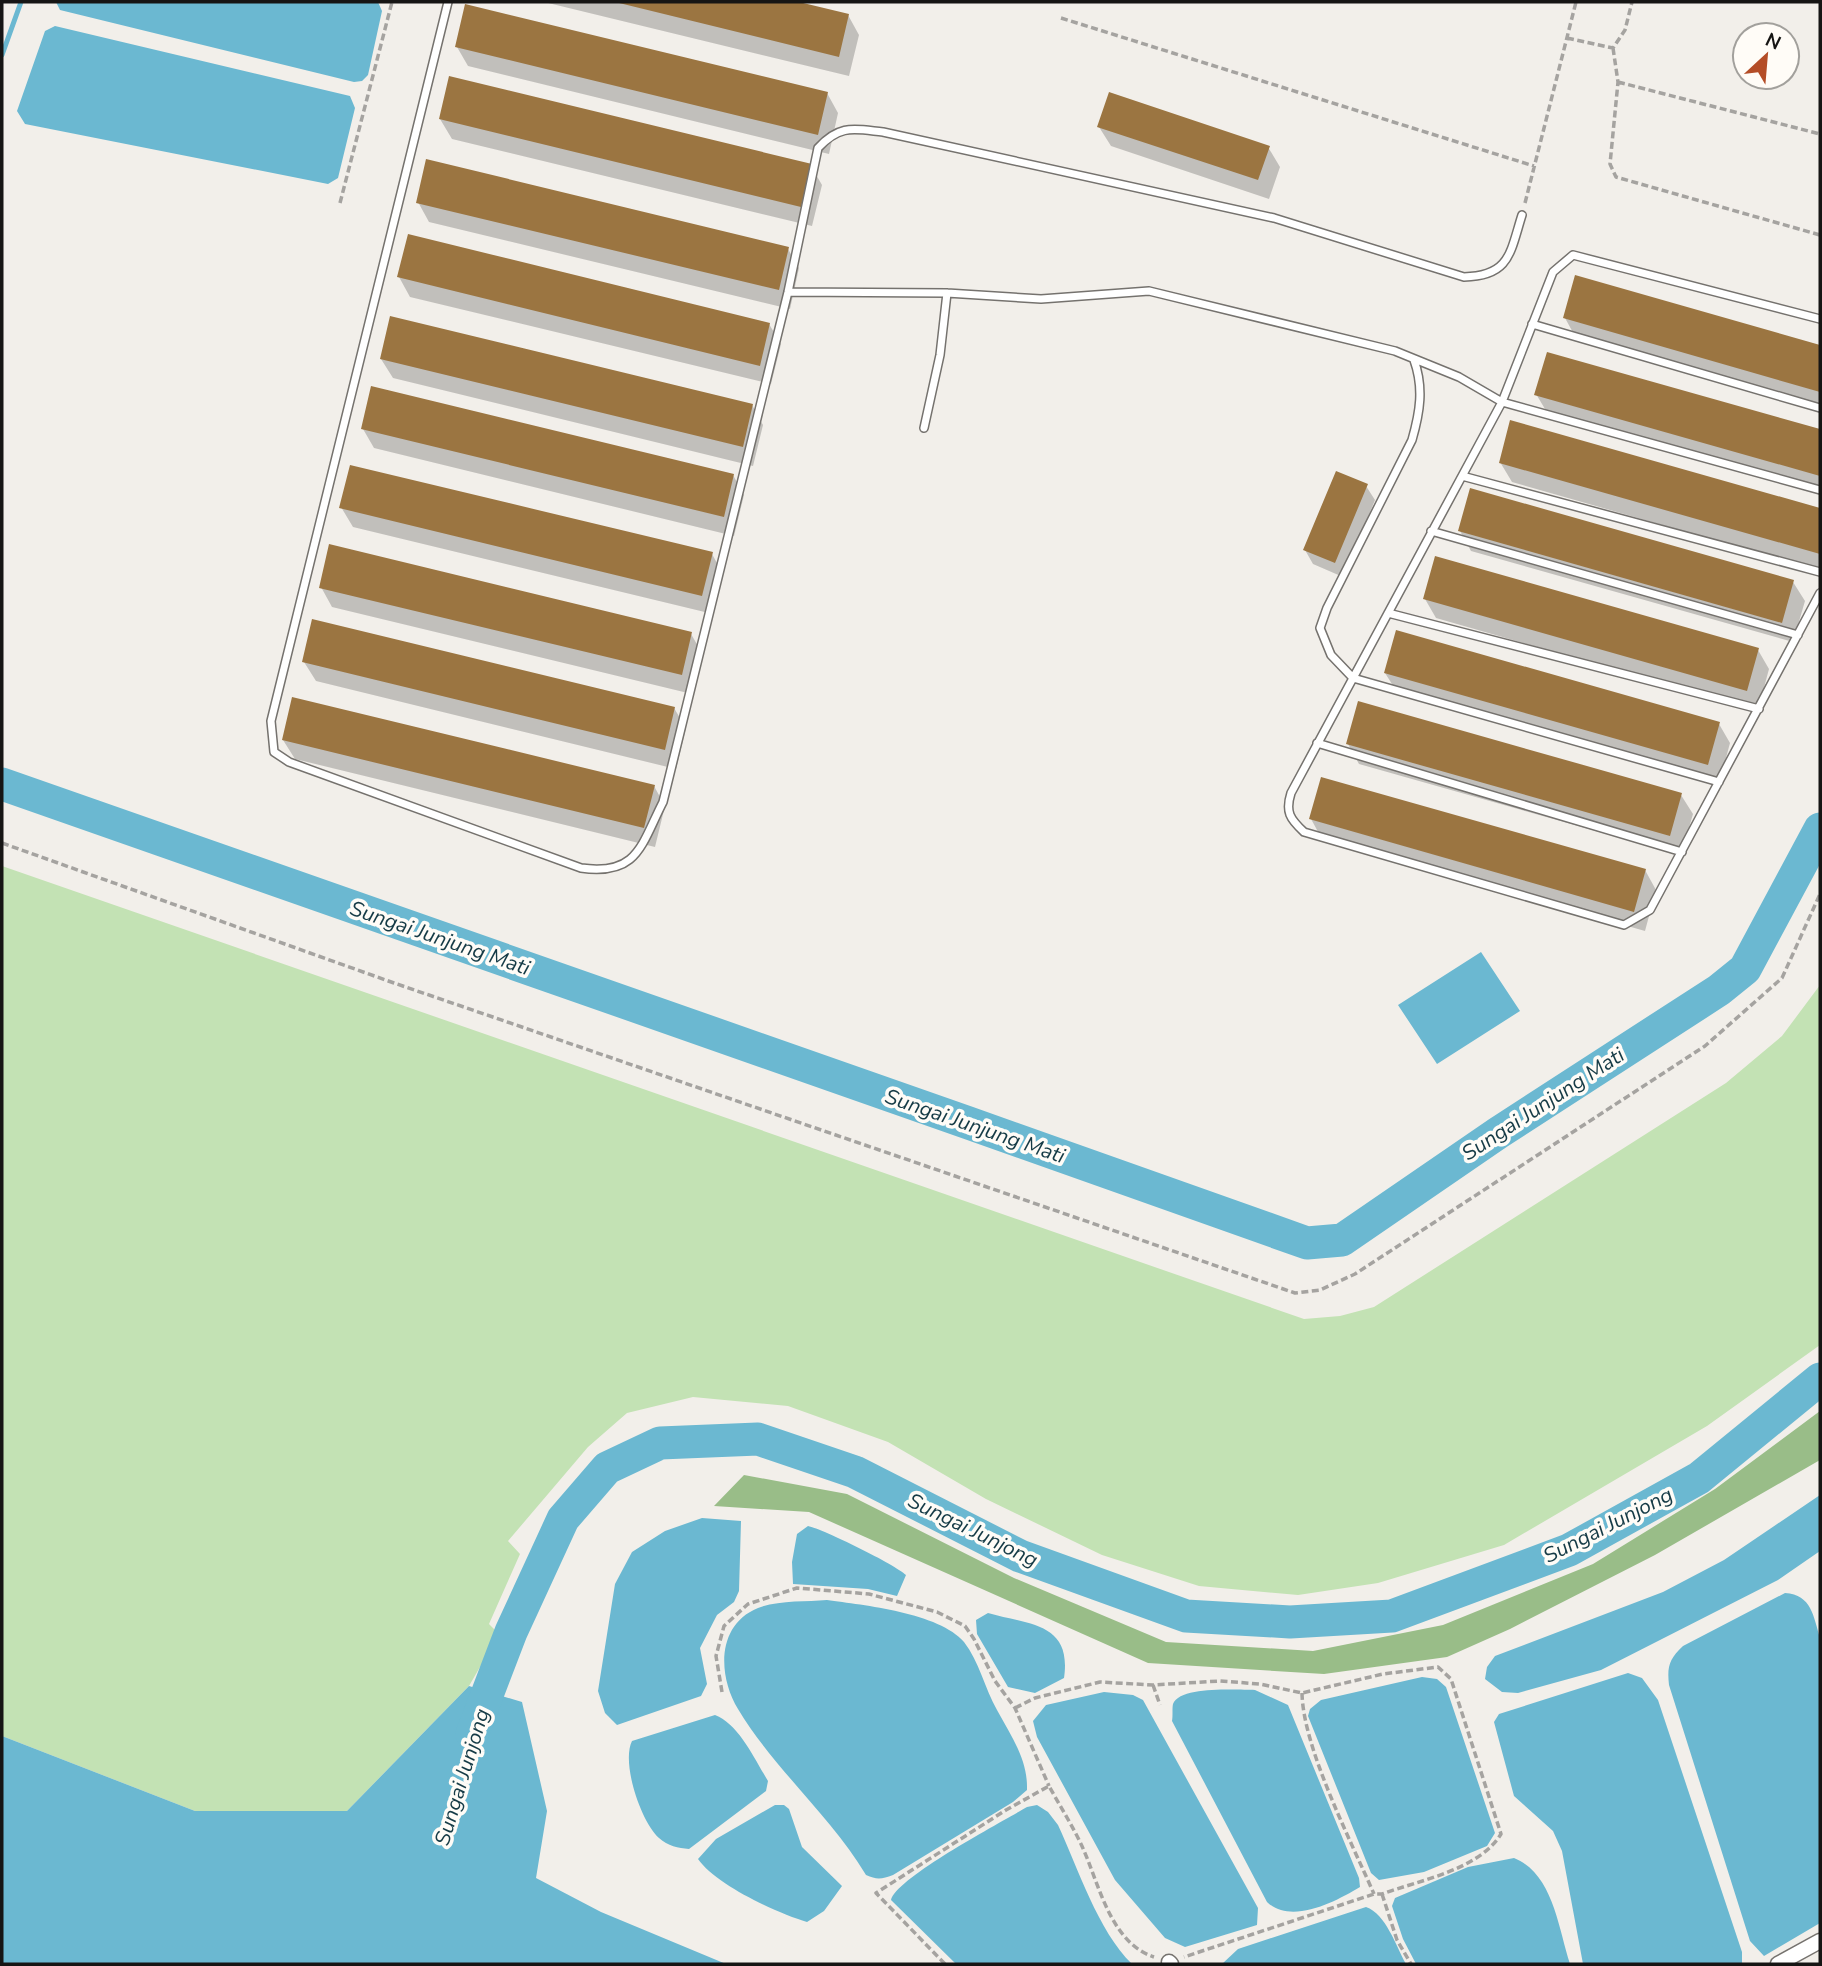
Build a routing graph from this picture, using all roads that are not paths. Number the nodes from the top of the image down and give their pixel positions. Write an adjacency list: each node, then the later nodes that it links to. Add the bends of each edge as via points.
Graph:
1 (448, 2): 3 (lane, via 271,721 274,752 289,762 581,868 605,872 622,866 638,852 663,802)
2 (1522, 215): 3 (lane, via 1510,254 1500,268 1486,277 1464,277 1275,218 960,147 849,128 831,134 818,148)
3 (788, 292): 4 (lane)
4 (947, 293): 7 (lane, via 1041,299 1149,291 1395,351); 10 (lane, via 940,355)
5 (1820, 319): 6 (lane, via 1573,255 1553,272)
6 (1532, 324): 8 (lane); 9 (lane)
7 (1414, 360): 8 (lane, via 1460,377); 18 (lane, via 1421,397 1412,440 1320,628 1331,654)
8 (1502, 402): 11 (lane); 12 (lane)
9 (1820, 408)
10 (924, 428)
11 (1462, 476): 13 (lane); 14 (lane)
12 (1820, 490)
13 (1431, 531): 16 (lane); 17 (lane)
14 (1820, 572)
15 (1820, 593): 17 (lane)
16 (1388, 612): 18 (lane); 19 (lane)
17 (1798, 635): 19 (lane)
18 (1353, 678): 20 (lane); 21 (lane)
19 (1759, 709): 21 (lane)
20 (1317, 743): 22 (lane); 22 (lane, via 1287,807 1291,821 1304,832 1624,925 1650,910)
21 (1719, 782): 22 (lane)
22 (1682, 852)
23 (1820, 1941): 24 (street)
24 (1778, 1964)

